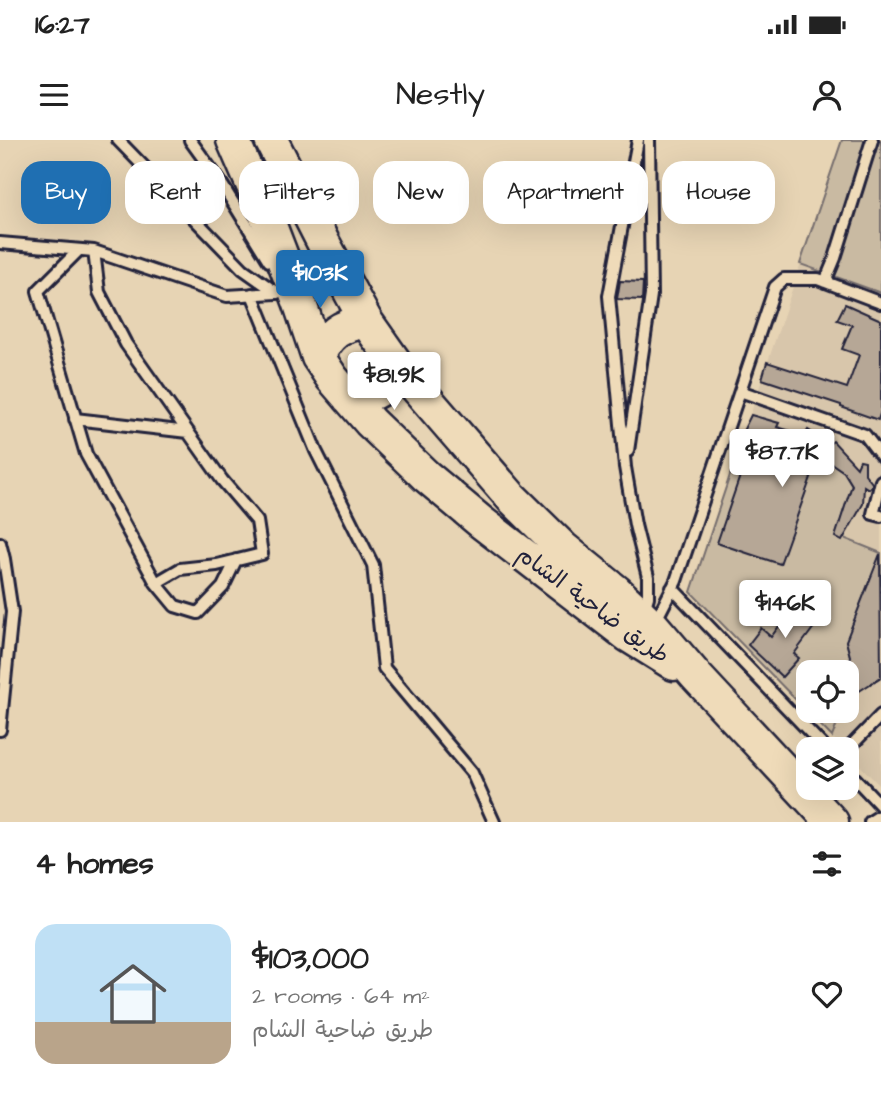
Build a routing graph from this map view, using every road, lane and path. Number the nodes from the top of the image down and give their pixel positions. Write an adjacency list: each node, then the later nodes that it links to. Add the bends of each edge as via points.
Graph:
1 (118, 140): 13 (lane, via 243,269)
2 (190, 140): 13 (lane)
3 (233, 140): 13 (main road, طريق ضاحية الشام, via 269,223)
4 (271, 140): 15 (main road, طريق ضاحية الشام)
5 (638, 140): 23 (lane, via 609,296)
6 (649, 140): 23 (lane, via 651,295)
7 (872, 140): 11 (lane)
8 (0, 243): 9 (lane)
9 (79, 250): 10 (lane); 20 (lane, via 38,290)
10 (94, 251): 12 (lane, via 227,296); 21 (lane, via 99,292 126,344)
11 (825, 282): 14 (lane); 18 (lane, via 784,279 775,287)
12 (252, 294): 13 (lane); 39 (lane, via 316,451 373,565 384,668 472,773)
13 (289, 298): 16 (main road, طريق ضاحية الشام)
14 (881, 303)
15 (366, 321): 16 (main road, via 336,331); 17 (main road, طريق ضاحية الشام)
16 (318, 357): 19 (main road, طريق ضاحية الشام)
17 (397, 365): 19 (main road, via 380,389); 30 (main road, طريق ضاحية الشام, via 511,497)
18 (740, 391): 22 (lane, via 865,435); 29 (lane)
19 (349, 398): 31 (main road, طريق ضاحية الشام, via 426,476 481,522 629,636)
20 (75, 419): 21 (lane); 28 (lane, via 86,454)
21 (188, 432): 27 (lane, via 257,521 262,554)
22 (881, 456)
23 (625, 467): 30 (lane, via 648,577)
24 (881, 481): 25 (lane, via 873,514)
25 (881, 516)
26 (0, 543): 33 (lane, via 12,612)
27 (236, 560): 28 (lane, via 180,569); 28 (lane, via 223,587 198,612 175,606)
28 (156, 583)
29 (672, 588): 30 (lane); 34 (lane)
30 (648, 621): 31 (main road, طريق ضاحية الشام)
31 (696, 676): 40 (main road)
32 (881, 715): 35 (lane)
33 (0, 730)
34 (815, 737)
35 (859, 738)
36 (859, 783): 37 (lane)
37 (881, 806)
38 (881, 815): 41 (lane)
39 (494, 822)
40 (832, 822)
41 (870, 822)

